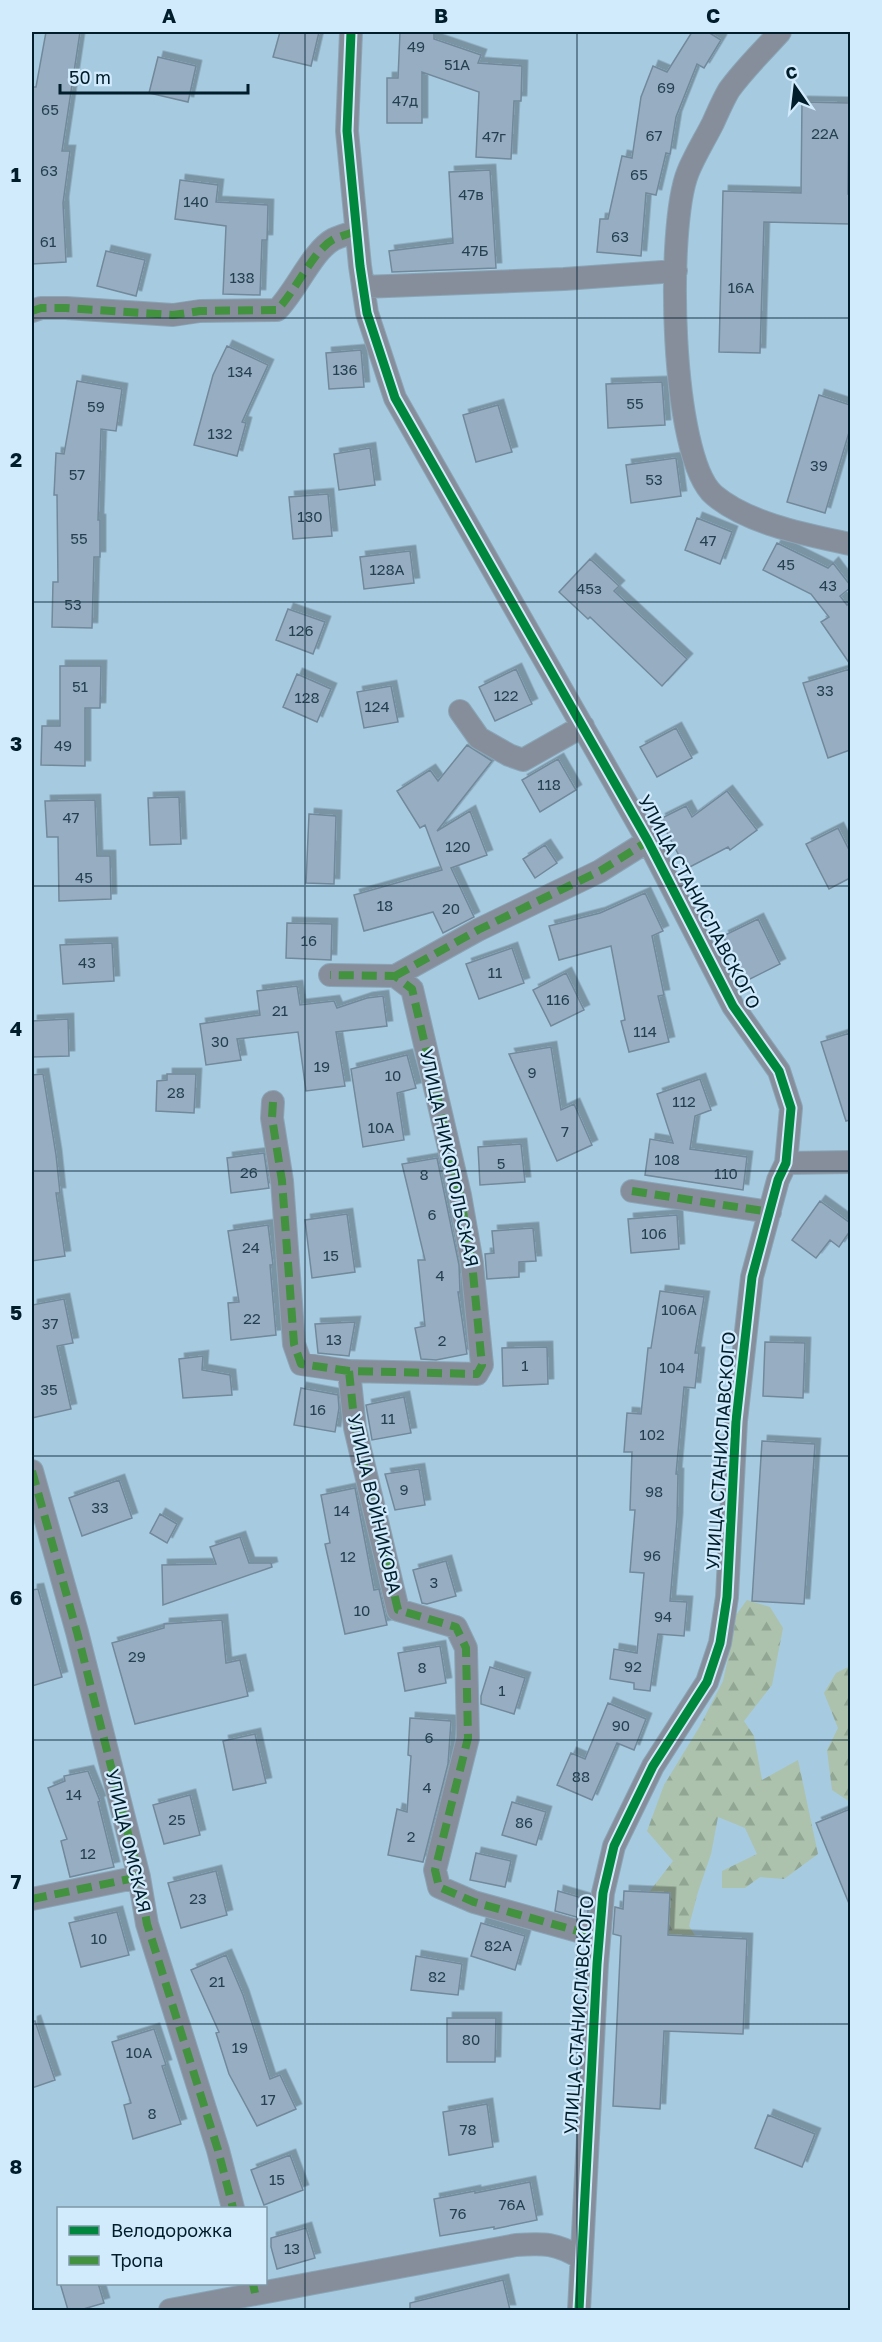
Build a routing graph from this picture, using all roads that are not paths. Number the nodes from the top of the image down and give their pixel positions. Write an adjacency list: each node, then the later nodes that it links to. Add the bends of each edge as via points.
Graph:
1 (351, 32): 3 (street, УЛИЦА СТАНИСЛАВСКОГО, via 347,131)
2 (780, 32): 4 (street, via 729,91 687,174 676,237)
3 (356, 231): 5 (street, УЛИЦА СТАНИСЛАВСКОГО); 6 (street, via 332,240 320,251 277,310 173,315 66,308)
4 (676, 271): 5 (street); 7 (street, via 674,315 683,413 699,476 713,495 748,516)
5 (363, 286): 9 (street, УЛИЦА СТАНИСЛАВСКОГО, via 367,313 395,398)
6 (32, 311)
7 (850, 544)
8 (460, 711): 9 (street, via 479,738 523,760)
9 (583, 726): 10 (street, УЛИЦА СТАНИСЛАВСКОГО)
10 (648, 841): 12 (street, via 600,871 478,930); 15 (street, УЛИЦА СТАНИСЛАВСКОГО, via 733,1006 779,1071 791,1108)
11 (330, 975): 12 (street)
12 (395, 976): 18 (street, УЛИЦА НИКОПОЛЬСКАЯ, via 412,989 457,1183 472,1263 482,1365 477,1374)
13 (273, 1102): 18 (street, УЛИЦА НИКОПОЛЬСКАЯ, via 294,1344 301,1364)
14 (850, 1162): 15 (street)
15 (786, 1163): 17 (street, УЛИЦА СТАНИСЛАВСКОГО)
16 (632, 1191): 17 (street)
17 (770, 1212): 22 (street, УЛИЦА СТАНИСЛАВСКОГО, via 752,1277 736,1421 727,1597 720,1643 707,1682 653,1766 614,1846 603,1893)
18 (349, 1371): 22 (street, УЛИЦА ВОЙНИКОВА, via 364,1474 398,1610 456,1627 466,1648 468,1738 435,1870 439,1887 474,1902)
19 (32, 1471): 20 (street, УЛИЦА ОМСКАЯ)
20 (140, 1877): 21 (street); 23 (street, УЛИЦА ОМСКАЯ, via 147,1924)
21 (32, 1899)
22 (599, 1937): 24 (street, УЛИЦА СТАНИСЛАВСКОГО)
23 (233, 2207)
24 (581, 2258): 25 (street, via 548,2243 516,2245); 27 (street, УЛИЦА СТАНИСЛАВСКОГО)
25 (254, 2288): 26 (street)
26 (170, 2310)
27 (579, 2310)

